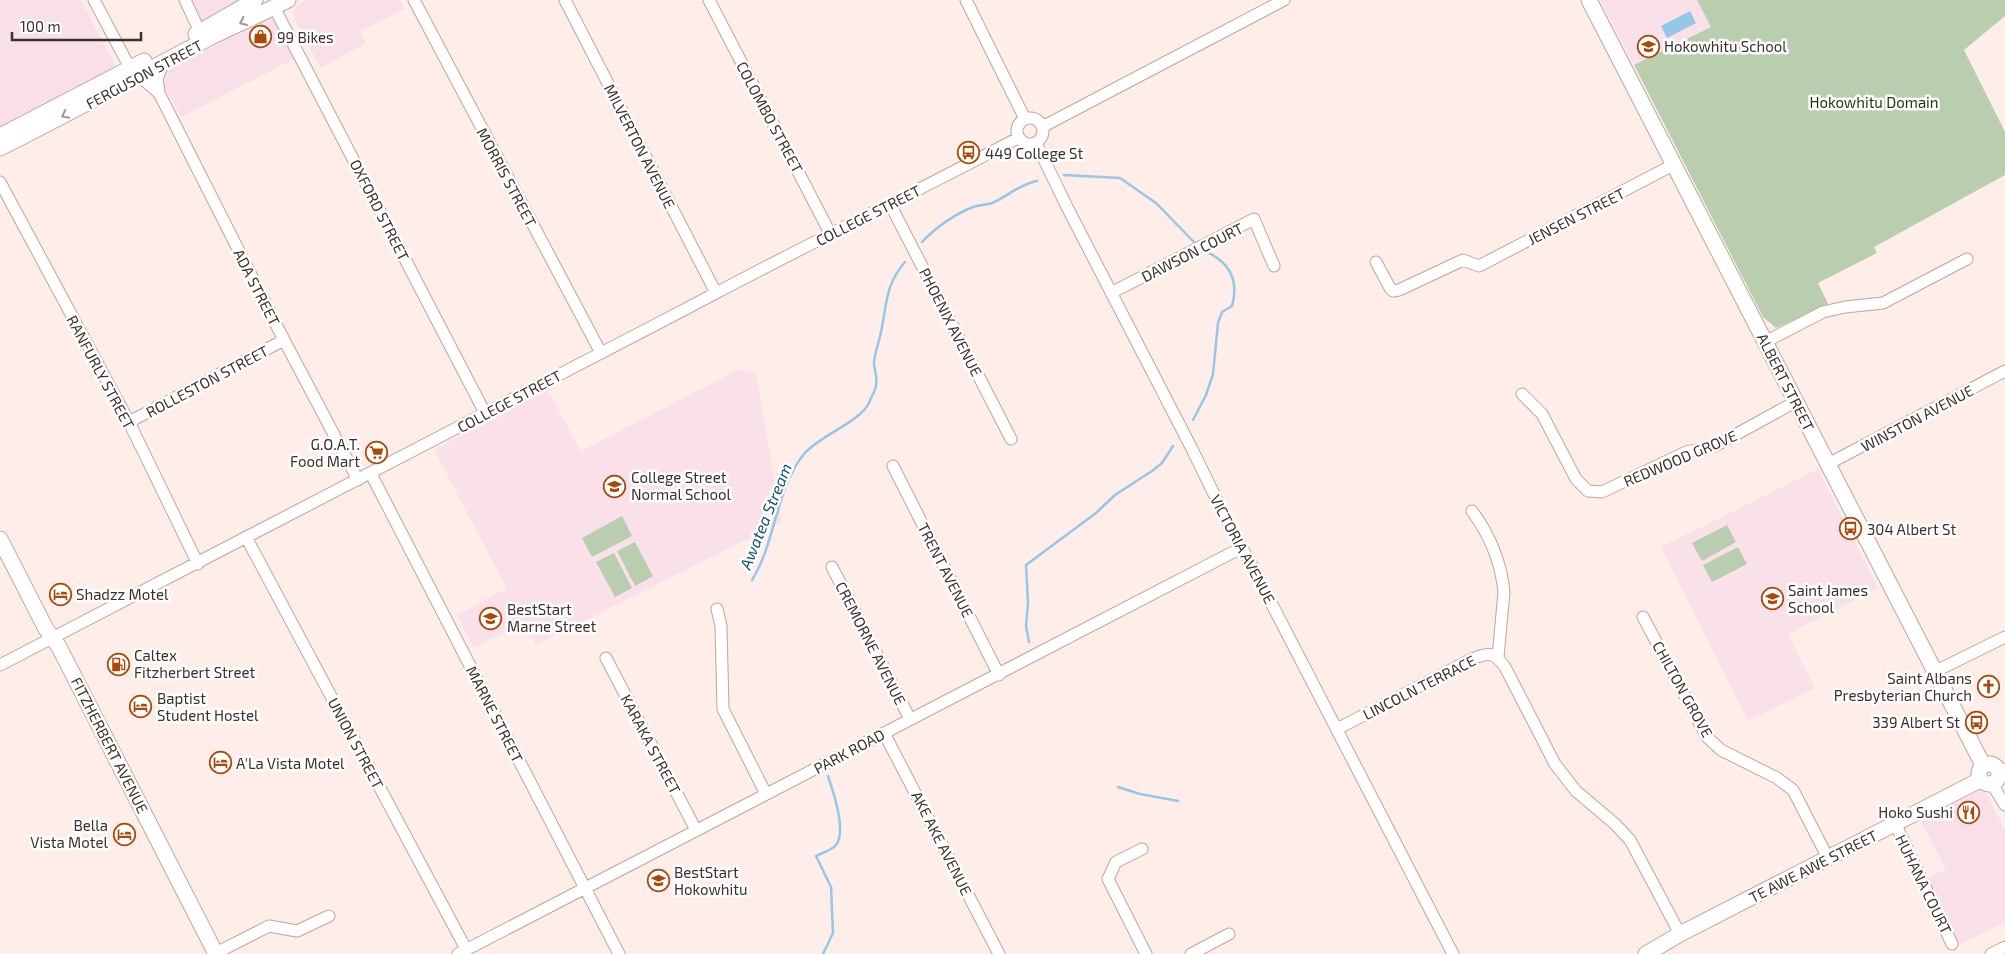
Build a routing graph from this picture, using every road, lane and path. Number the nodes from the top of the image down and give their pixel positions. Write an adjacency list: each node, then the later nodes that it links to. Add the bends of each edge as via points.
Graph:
1 (94, 0): 13 (street)
2 (184, 0): 11 (street)
3 (255, 0): 11 (main road, FERGUSON STREET)
4 (414, 0): 32 (street, MORRIS STREET)
5 (565, 0): 28 (street, MILVERTON AVENUE)
6 (709, 0): 24 (street, COLOMBO STREET)
7 (966, 0): 15 (street)
8 (1284, 0): 16 (street)
9 (1589, 0): 21 (main road, ALBERT STREET)
10 (281, 4): 12 (main road, FERGUSON STREET, one-way to 12); 36 (street, OXFORD STREET)
11 (200, 32): 13 (main road, FERGUSON STREET)
12 (163, 62): 13 (main road, FERGUSON STREET); 14 (street, via 157,79)
13 (134, 72): 14 (street, ADA STREET); 17 (main road, FERGUSON STREET); 20 (main road, FERGUSON STREET, one-way to 20, via 109,92)
14 (159, 93): 30 (street, ADA STREET)
15 (1025, 119): 16 (street, via 1034,118); 18 (street, via 1018,124)
16 (1042, 127): 19 (street, via 1042,136)
17 (0, 136)
18 (1018, 138): 19 (street, via 1028,144); 23 (street, COLLEGE STREET)
19 (1036, 143): 29 (street, VICTORIA AVENUE)
20 (0, 148)
21 (1673, 165): 26 (street, JENSEN STREET, via 1479,266 1463,260 1393,291); 31 (main road, ALBERT STREET)
22 (0, 182): 37 (street, RANFURLY STREET)
23 (890, 204): 24 (street, COLLEGE STREET); 38 (street, PHOENIX AVENUE)
24 (830, 234): 28 (street, COLLEGE STREET)
25 (1967, 259): 31 (street, via 1884,303 1823,312)
26 (1376, 262)
27 (1274, 266): 29 (street, DAWSON COURT, via 1254,219)
28 (716, 293): 32 (street, COLLEGE STREET)
29 (1111, 293): 46 (street, VICTORIA AVENUE)
30 (284, 340): 37 (street, ROLLESTON STREET); 42 (street, ADA STREET)
31 (1765, 342): 35 (main road, ALBERT STREET)
32 (600, 353): 36 (street, COLLEGE STREET)
33 (2005, 371): 39 (street, WINSTON AVENUE)
34 (1522, 394): 35 (street, REDWOOD GROVE, via 1542,414 1576,479 1588,491 1602,492 1686,452 1715,446)
35 (1795, 402): 39 (main road, ALBERT STREET)
36 (485, 413): 41 (street, COLLEGE STREET)
37 (129, 422): 47 (street, RANFURLY STREET)
38 (1011, 439)
39 (1828, 464): 56 (main road, ALBERT STREET)
40 (893, 466): 57 (street, TRENT AVENUE)
41 (371, 474): 42 (street, COLLEGE STREET); 68 (street, MARNE STREET)
42 (358, 480): 44 (street, COLLEGE STREET)
43 (1472, 511): 53 (street, via 1495,551 1503,581)
44 (246, 537): 47 (street, COLLEGE STREET); 74 (street, UNION STREET)
45 (0, 539): 52 (main road, FITZHERBERT AVENUE)
46 (1241, 548): 57 (street, PARK ROAD); 59 (street, VICTORIA AVENUE)
47 (198, 564): 52 (street, COLLEGE STREET)
48 (832, 566): 58 (street, CREMORNE AVENUE)
49 (717, 609): 62 (street, via 721,626 723,709)
50 (1643, 617): 67 (street, CHILTON GROVE, via 1706,737 1721,750 1777,778 1792,790)
51 (2005, 637): 56 (street)
52 (53, 638): 55 (street, COLLEGE STREET); 75 (main road, FITZHERBERT AVENUE)
53 (1498, 657): 59 (street, LINCOLN TERRACE, via 1490,655 1472,659); 71 (street, LINCOLN TERRACE, via 1555,764 1576,791 1630,840)
54 (606, 658): 65 (street, KARAKA STREET)
55 (0, 665)
56 (1936, 671): 61 (main road, ALBERT STREET, via 1984,765 1979,771)
57 (999, 674): 58 (street, PARK ROAD)
58 (910, 719): 60 (street, PARK ROAD)
59 (1337, 729): 80 (street, VICTORIA AVENUE)
60 (884, 732): 62 (street, PARK ROAD); 77 (street, AKE AKE AVENUE)
61 (1994, 776): 63 (street); 64 (main road, TE AWE AWE STREET)
62 (766, 794): 65 (street, PARK ROAD)
63 (2005, 805)
64 (1895, 823): 67 (main road, TE AWE AWE STREET); 72 (street, HUHANA COURT)
65 (696, 830): 68 (street, PARK ROAD)
66 (1142, 849): 78 (street, via 1116,862 1108,879)
67 (1828, 858): 71 (main road, TE AWE AWE STREET)
68 (585, 888): 74 (street, PARK ROAD); 76 (street, MARNE STREET)
69 (329, 916): 75 (street, via 297,931 268,926)
70 (1229, 934): 79 (street)
71 (1680, 934): 81 (main road, TE AWE AWE STREET)
72 (1952, 944)
73 (2005, 947): 82 (street)
74 (462, 952)
75 (216, 954)
76 (619, 954)
77 (999, 954)
78 (1146, 954)
79 (1191, 954)
80 (1453, 954)
81 (1646, 954)
82 (1991, 954)

